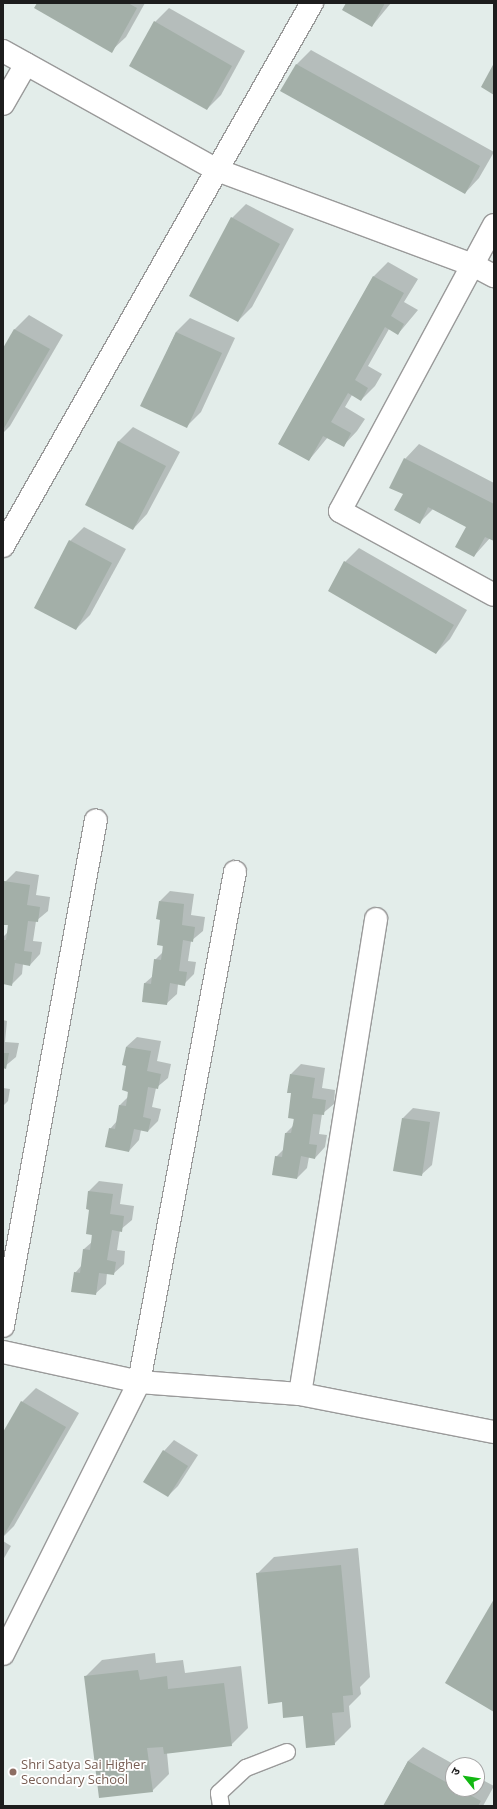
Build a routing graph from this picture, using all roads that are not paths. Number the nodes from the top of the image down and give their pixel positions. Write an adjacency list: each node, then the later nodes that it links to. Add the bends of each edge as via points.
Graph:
1 (312, 3): 5 (street)
2 (3, 51): 3 (street)
3 (26, 64): 4 (street); 5 (street)
4 (3, 104)
5 (216, 170): 7 (street); 9 (street)
6 (494, 225): 7 (street)
7 (473, 265): 8 (street); 10 (street, via 340,511)
8 (494, 276)
9 (3, 546)
10 (494, 595)
11 (96, 820): 14 (street)
12 (235, 872): 16 (street)
13 (376, 919): 17 (street)
14 (3, 1326)
15 (3, 1352): 16 (street)
16 (139, 1382): 17 (street); 19 (street)
17 (300, 1394): 18 (street)
18 (494, 1432)
19 (3, 1654)
20 (287, 1752): 21 (lane, via 246,1768 219,1793)
21 (221, 1806)

